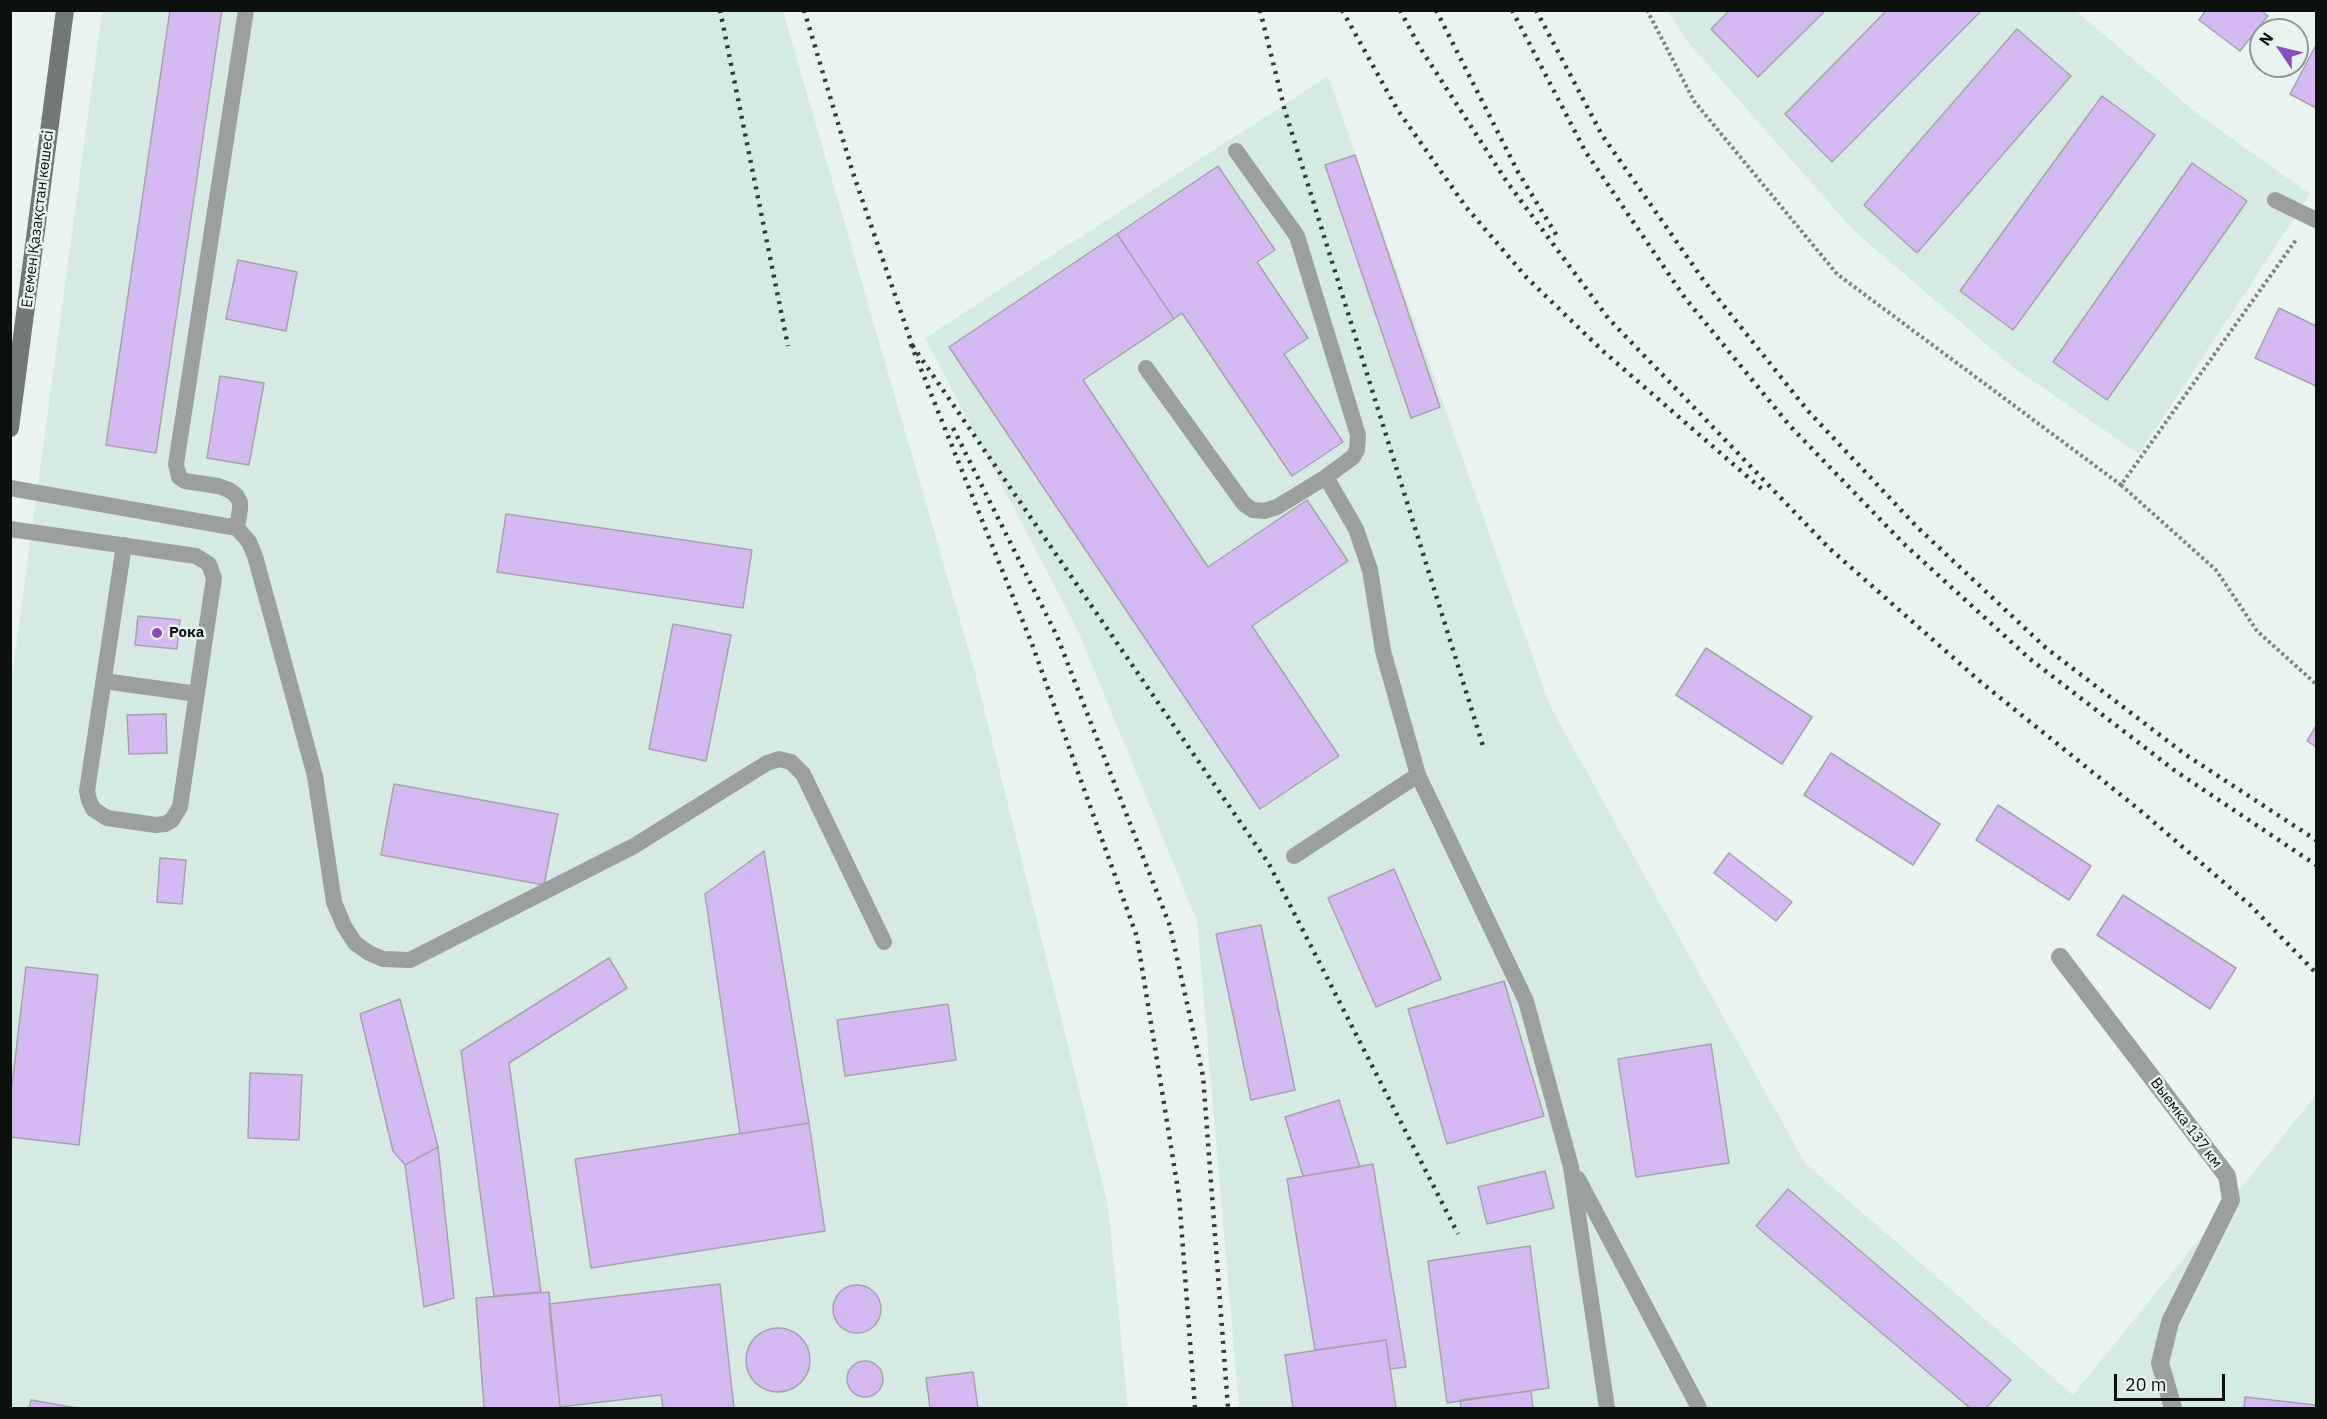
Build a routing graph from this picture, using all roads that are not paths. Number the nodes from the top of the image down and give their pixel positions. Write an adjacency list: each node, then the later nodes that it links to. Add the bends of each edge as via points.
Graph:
1 (65, 10): 7 (main road, Егемен Қазақстан көшесі)
2 (246, 10): 10 (lane, via 176,464 179,477 185,481 218,486 236,495 240,502)
3 (1236, 151): 8 (lane, via 1297,236 1358,435 1353,457)
4 (2275, 200): 5 (lane)
5 (2314, 219)
6 (1146, 368): 8 (lane, via 1244,504 1253,510 1277,507)
7 (10, 428)
8 (1326, 477): 15 (lane, via 1364,549 1383,651)
9 (10, 488): 10 (lane)
10 (237, 528): 17 (lane, via 255,556 315,776 334,902 355,943 369,953 383,959 410,960 634,846 779,759 791,762 803,774)
11 (10, 529): 12 (lane)
12 (124, 545): 13 (lane); 14 (lane, via 196,556 210,564 214,578)
13 (104, 681): 14 (lane); 14 (lane, via 87,791 89,800 93,809 107,818 146,824 165,824 177,814)
14 (197, 694)
15 (1418, 775): 16 (lane); 19 (lane, via 1526,1001)
16 (1294, 856)
17 (884, 942)
18 (2060, 957): 22 (street, Выемка 137 км, via 2227,1176 2231,1200 2170,1322 2160,1363)
19 (1572, 1167): 20 (lane); 21 (lane)
20 (1607, 1408)
21 (1699, 1408)
22 (2173, 1408)

